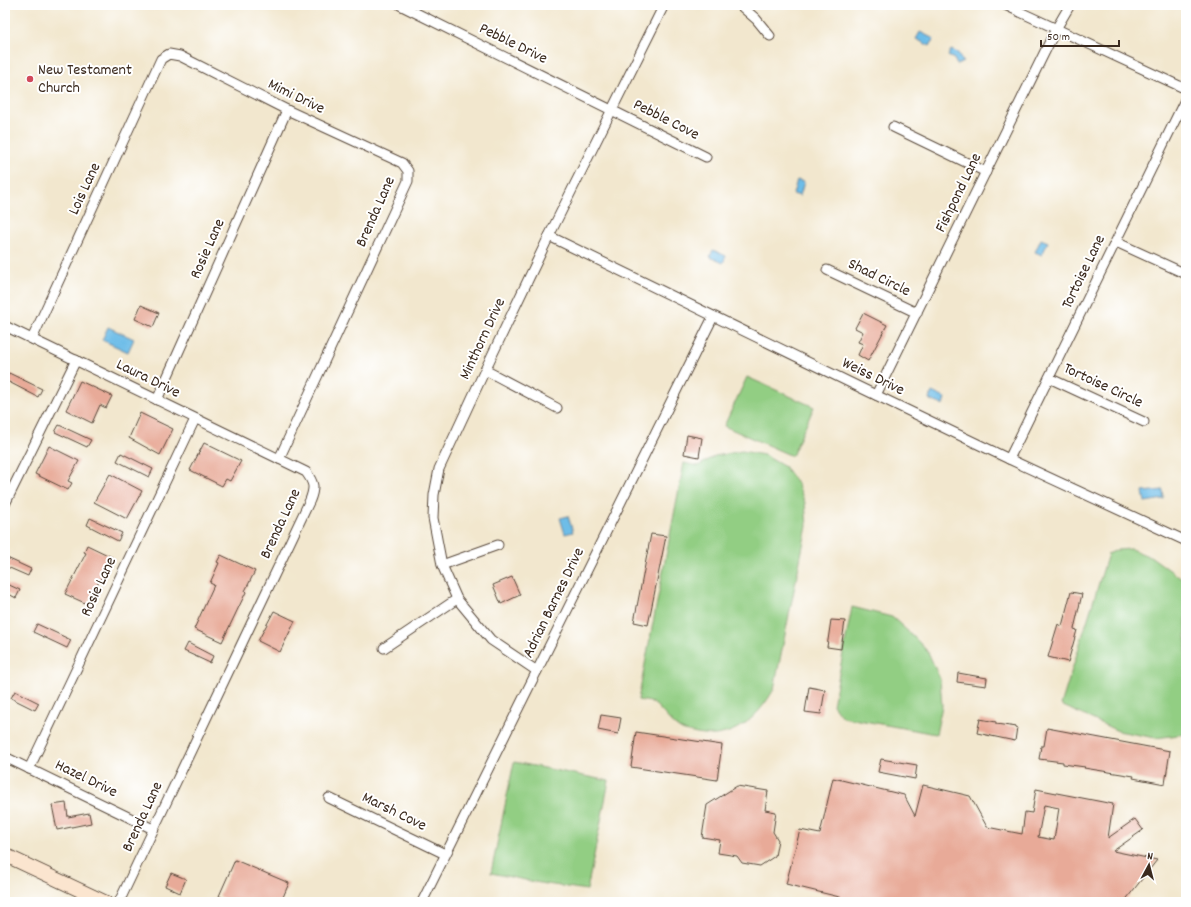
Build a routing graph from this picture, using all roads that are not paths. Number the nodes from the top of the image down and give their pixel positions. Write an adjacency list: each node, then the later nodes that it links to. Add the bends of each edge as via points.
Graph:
1 (400, 5): 12 (street, Pebble Drive)
2 (664, 5): 12 (street, Minthorn Drive)
3 (740, 5): 7 (street)
4 (1005, 5): 6 (street)
5 (1070, 5): 6 (street, Fishpond Lane)
6 (1056, 29): 9 (street); 16 (street, Fishpond Lane)
7 (770, 36)
8 (169, 54): 11 (street, Mimi Drive, via 180,56); 24 (street, Lois Lane, via 162,58)
9 (1186, 89)
10 (1185, 102): 18 (street, Tortoise Lane)
11 (287, 110): 15 (street, Mimi Drive, via 402,163); 29 (street, Rosie Lane)
12 (612, 110): 14 (street, Pebble Cove); 17 (street, Minthorn Drive)
13 (893, 127): 16 (street)
14 (706, 157)
15 (408, 171): 33 (street, Brenda Lane, via 408,181)
16 (986, 172): 21 (street, Fishpond Lane)
17 (549, 236): 22 (street, Weiss Drive); 26 (street, Minthorn Drive)
18 (1116, 242): 20 (street); 27 (street, Tortoise Lane)
19 (828, 270): 21 (street, Shad Circle)
20 (1186, 274)
21 (917, 313): 28 (street, Fishpond Lane)
22 (713, 317): 28 (street, Weiss Drive); 41 (street, Adrian Barnes Drive)
23 (5, 326): 24 (street, Laura Drive)
24 (32, 339): 25 (street, Laura Drive)
25 (76, 360): 29 (street, Laura Drive); 35 (street)
26 (485, 370): 30 (street); 38 (street, Minthorn Drive, via 439,469 433,518)
27 (1049, 378): 32 (street, Tortoise Circle); 34 (street, Tortoise Lane)
28 (876, 395): 34 (street, Weiss Drive)
29 (157, 400): 31 (street, Laura Drive)
30 (557, 408)
31 (195, 419): 33 (street, Laura Drive); 43 (street, Rosie Lane)
32 (1144, 422)
33 (278, 459): 45 (street, Brenda Lane, via 306,472 314,485 314,491)
34 (1009, 459): 36 (street, Weiss Drive)
35 (5, 504)
36 (1186, 541)
37 (498, 545): 38 (street)
38 (442, 566): 39 (street, Minthorn Drive)
39 (457, 599): 40 (street); 41 (street, Minthorn Drive, via 491,640)
40 (384, 648)
41 (537, 671): 46 (street, Adrian Barnes Drive)
42 (5, 757): 43 (street, Hazel Drive)
43 (29, 769): 45 (street, Hazel Drive)
44 (329, 798): 46 (street, Marsh Cove)
45 (153, 829): 49 (street, Brenda Lane)
46 (445, 854): 50 (street, Adrian Barnes Drive)
47 (5, 855): 48 (main road)
48 (105, 902)
49 (119, 902)
50 (422, 902)

